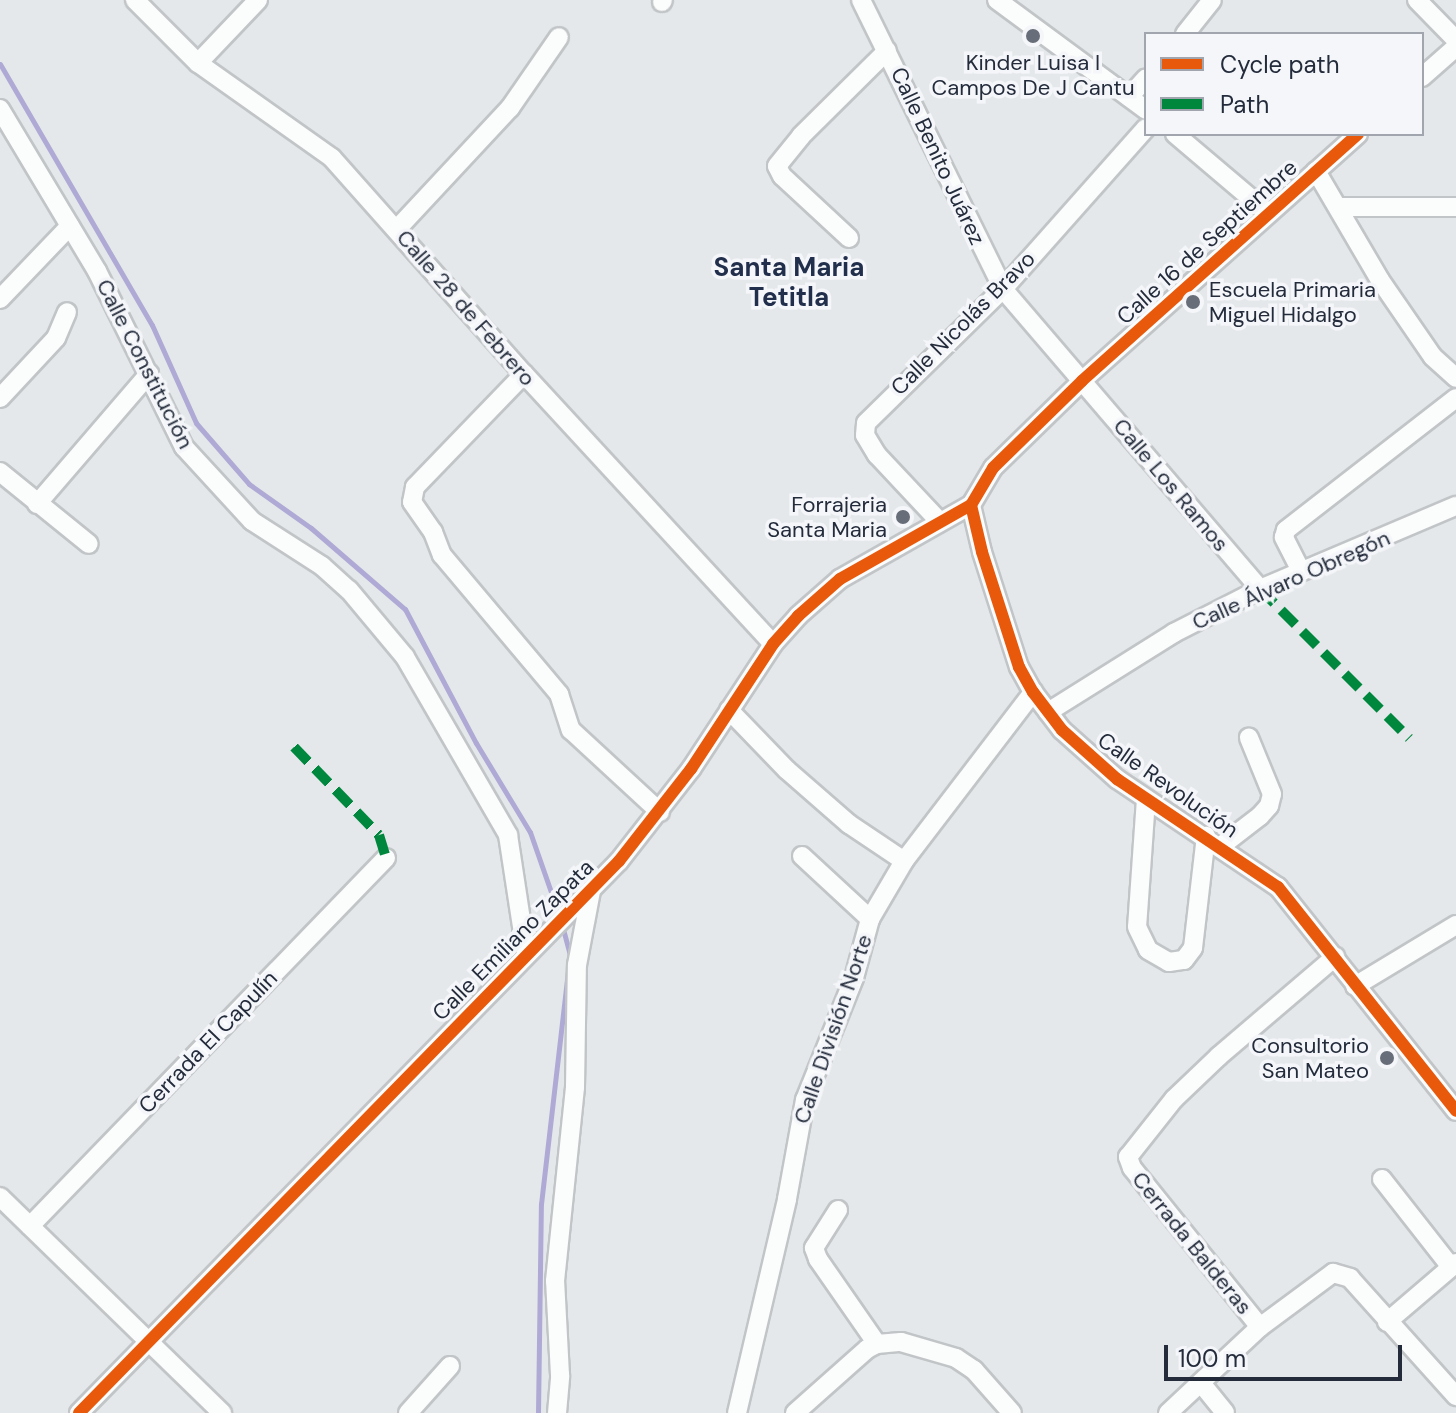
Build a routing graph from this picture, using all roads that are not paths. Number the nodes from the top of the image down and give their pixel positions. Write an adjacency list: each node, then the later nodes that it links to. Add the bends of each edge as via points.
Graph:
1 (135, 0): 12 (street, Calle 28 de Febrero)
2 (258, 0): 12 (street)
3 (861, 0): 11 (street, Calle Benito Juárez)
4 (997, 0): 15 (street)
5 (1212, 0): 7 (street)
6 (1417, 0): 9 (street)
7 (1187, 32)
8 (559, 37): 26 (street, via 510,108)
9 (1456, 40)
10 (1456, 47): 13 (street)
11 (887, 51): 27 (street, via 781,157 779,173); 28 (street, Calle Benito Juárez)
12 (198, 63): 26 (street, Calle 28 de Febrero, via 332,158)
13 (1424, 75)
14 (1144, 80): 15 (street)
15 (1129, 97): 16 (street)
16 (1144, 108)
17 (0, 109): 25 (street, Calle Constitución)
18 (1144, 130): 28 (street, Calle Nicolás Bravo)
19 (1177, 136): 24 (street)
20 (1356, 136): 21 (street, Calle 16 de Septiembre)
21 (1316, 171): 22 (street); 24 (street, Calle 16 de Septiembre)
22 (1341, 207): 23 (street); 33 (street, via 1380,280 1433,357)
23 (1456, 207)
24 (1268, 213): 34 (street, Calle 16 de Septiembre)
25 (70, 226): 29 (street); 31 (street, Calle Constitución)
26 (397, 229): 32 (street, Calle 28 de Febrero)
27 (849, 238)
28 (1003, 289): 34 (street, Calle Benito Juárez); 41 (street, Calle Nicolás Bravo, via 877,409 864,430 887,467)
29 (0, 299)
30 (67, 312): 35 (street, via 56,338)
31 (149, 374): 38 (street); 59 (street, Calle Constitución, via 184,447 220,490 252,521 349,590 405,657 508,835)
32 (524, 374): 45 (street, Calle 28 de Febrero); 51 (street, via 415,487 412,502 442,555 559,694 571,730)
33 (1456, 378)
34 (1082, 381): 39 (street, via 993,468); 44 (street, Calle Los Ramos)
35 (0, 398)
36 (1456, 398): 43 (street, via 1286,530 1284,537)
37 (0, 472): 38 (street)
38 (37, 504): 42 (street)
39 (971, 505): 41 (street, Calle Emiliano Zapata); 46 (street, Calle Revolución, via 996,601)
40 (1456, 506): 43 (street, Calle Álvaro Obregón)
41 (940, 522): 45 (street, Calle Emiliano Zapata, via 840,579)
42 (89, 544)
43 (1301, 571): 44 (street, Calle Álvaro Obregón)
44 (1260, 589): 48 (street, Calle Álvaro Obregón, via 1174,633)
45 (773, 644): 47 (street, Calle Emiliano Zapata)
46 (1033, 692): 48 (street, Calle Revolución); 55 (street, Calle División Norte)
47 (729, 710): 51 (street, Calle Emiliano Zapata); 55 (street, via 849,824)
48 (1048, 712): 50 (street, Calle Revolución, via 1095,762)
49 (1249, 738): 52 (street, via 1268,779 1269,806)
50 (1146, 799): 52 (street, Calle Revolución); 52 (street, via 1137,927 1148,950 1169,962 1184,960 1193,948)
51 (660, 812): 56 (street, Calle Emiliano Zapata)
52 (1213, 841): 60 (street, Calle Revolución, via 1278,887)
53 (802, 856): 57 (street)
54 (386, 858): 66 (street, Cerrada El Capulín)
55 (904, 861): 57 (street, Calle División Norte)
56 (585, 897): 59 (street, Calle Emiliano Zapata); 78 (street, via 577,965 576,1076 555,1281)
57 (870, 919): 79 (street, Calle División Norte, via 854,978 805,1100)
58 (1456, 925): 61 (street)
59 (532, 948): 70 (street, Calle Emiliano Zapata)
60 (1335, 957): 61 (street, Calle Revolución); 69 (street, Cerrada Balderas, via 1174,1099 1128,1157)
61 (1355, 986): 62 (street, Calle Revolución)
62 (1456, 1111)
63 (1382, 1179): 67 (street)
64 (0, 1197): 66 (street)
65 (838, 1210): 71 (street, via 814,1248)
66 (30, 1226): 70 (street)
67 (1453, 1265): 68 (street)
68 (1387, 1322): 69 (street, via 1350,1278 1333,1273); 74 (street)
69 (1260, 1327): 73 (street)
70 (149, 1343): 75 (street, Calle Emiliano Zapata); 76 (street)
71 (877, 1344): 80 (street); 81 (street, via 911,1343 956,1358 974,1370)
72 (450, 1366): 77 (street)
73 (1201, 1383): 82 (street); 83 (street)
74 (1456, 1396)
75 (79, 1413)
76 (222, 1413)
77 (408, 1413)
78 (557, 1413)
79 (737, 1413)
80 (795, 1413)
81 (1012, 1413)
82 (1168, 1413)
83 (1225, 1413)

